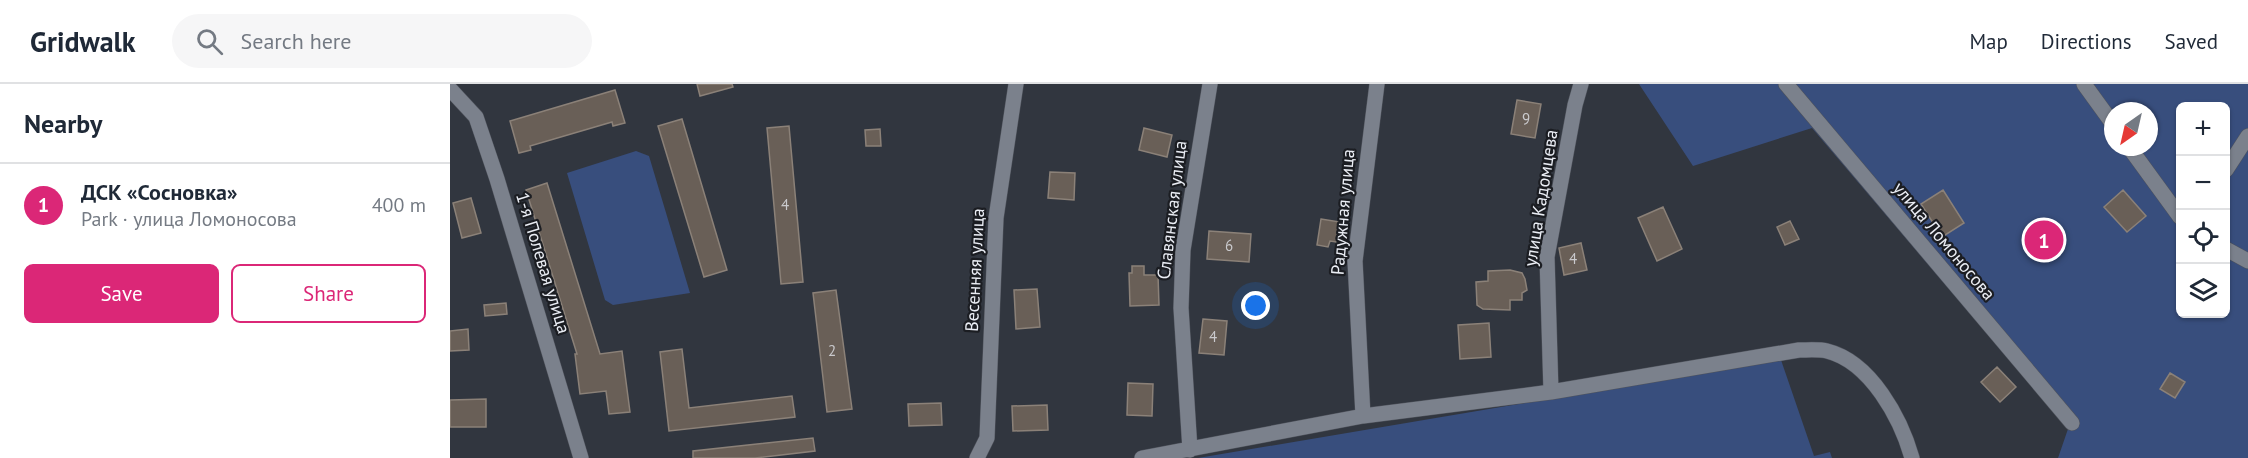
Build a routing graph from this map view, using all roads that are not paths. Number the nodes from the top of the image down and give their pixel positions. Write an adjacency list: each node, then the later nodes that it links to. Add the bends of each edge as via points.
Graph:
1 (1016, 84): 20 (street, Весенняя улица, via 996,218 987,438)
2 (1210, 84): 18 (street, Славянская улица, via 1183,249 1181,308)
3 (1377, 84): 16 (street, Радужная улица, via 1355,261)
4 (1581, 84): 15 (street, улица Кадомцева, via 1547,257)
5 (1786, 84): 17 (street, улица Ломоносова)
6 (2084, 84): 8 (street)
7 (450, 89): 19 (street, 1-я Полевая улица, via 476,117)
8 (2104, 112)
9 (2248, 136): 11 (street)
10 (2136, 156): 12 (street)
11 (2230, 164)
12 (2176, 210)
13 (2230, 251): 14 (street)
14 (2248, 261)
15 (1551, 392): 16 (street); 22 (street, via 1799,350 1827,351 1848,360 1884,395)
16 (1363, 416): 18 (street)
17 (2072, 423)
18 (1190, 450): 21 (street)
19 (581, 458)
20 (977, 458)
21 (1142, 458)
22 (1912, 458)

